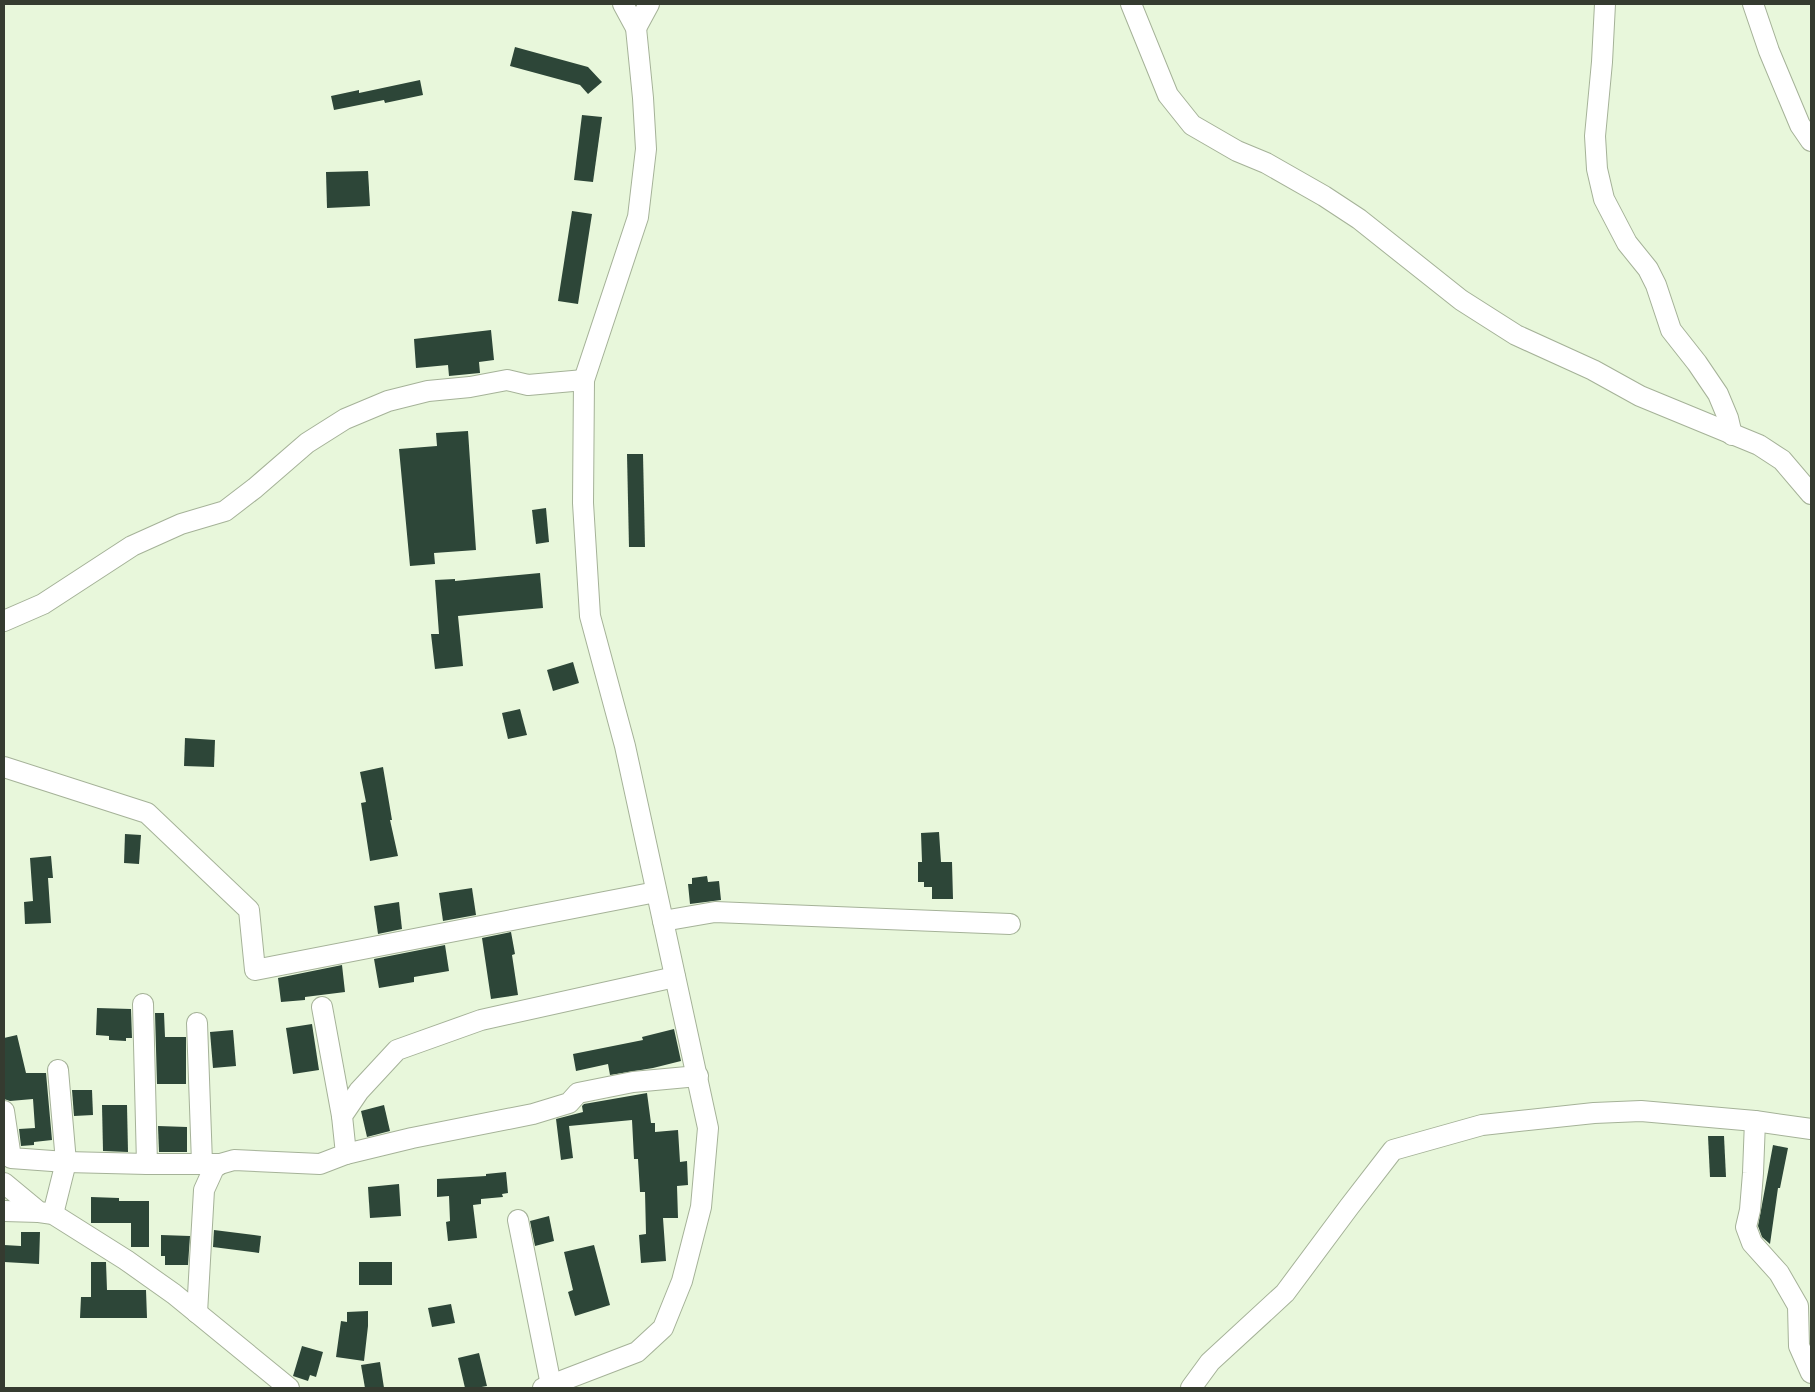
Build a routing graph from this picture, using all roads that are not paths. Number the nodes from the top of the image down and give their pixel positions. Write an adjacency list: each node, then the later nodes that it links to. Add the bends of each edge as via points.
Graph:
1 (623, 4): 6 (street)
2 (649, 4): 6 (street)
3 (1131, 4): 9 (street, via 1168,95 1192,125 1324,196 1359,219 1461,300 1516,335 1593,370 1640,396)
4 (1605, 4): 9 (street, via 1595,136 1597,169 1604,199 1627,243 1656,284 1671,330 1718,394)
5 (1753, 4): 7 (street, via 1800,126)
6 (636, 28): 8 (street, via 646,149 638,217)
7 (1811, 141)
8 (584, 380): 11 (street, via 528,385 507,380 428,391 388,401 345,419 307,443 225,511 181,524 132,546 43,604); 13 (street, via 583,503 590,616 625,746)
9 (1732, 435): 10 (street, via 1760,445 1782,460)
10 (1811, 494)
11 (4, 621)
12 (4, 767): 13 (street, via 147,813 249,910 255,970)
13 (656, 892): 14 (street)
14 (663, 921): 15 (street, via 715,912); 16 (street)
15 (1010, 924)
16 (675, 976): 21 (street); 23 (street, via 481,1020 397,1050 359,1091)
17 (143, 1004): 29 (street)
18 (322, 1007): 23 (street)
19 (197, 1023): 28 (street)
20 (58, 1070): 27 (street)
21 (698, 1076): 26 (street, via 633,1082 578,1093 569,1103 533,1114); 36 (street, via 708,1128 701,1207 682,1280 663,1328 637,1352)
22 (4, 1111): 27 (street, via 11,1158)
23 (342, 1116): 26 (street)
24 (1755, 1122): 25 (street); 35 (street, via 1750,1210 1746,1227 1752,1243 1779,1273 1798,1306 1798,1346); 38 (street, via 1641,1111 1594,1113 1482,1125 1393,1150 1285,1293 1210,1362)
25 (1811, 1129)
26 (346, 1154): 28 (street, via 320,1164 234,1160)
27 (66, 1162): 29 (street); 32 (street)
28 (211, 1163): 29 (street); 34 (street, via 214,1168 204,1190)
29 (147, 1164)
30 (4, 1183): 32 (street)
31 (4, 1211): 32 (street)
32 (46, 1213): 34 (street, via 126,1260)
33 (518, 1220): 36 (street)
34 (197, 1313): 37 (street)
35 (1811, 1373)
36 (547, 1387)
37 (289, 1388)
38 (1191, 1388)

